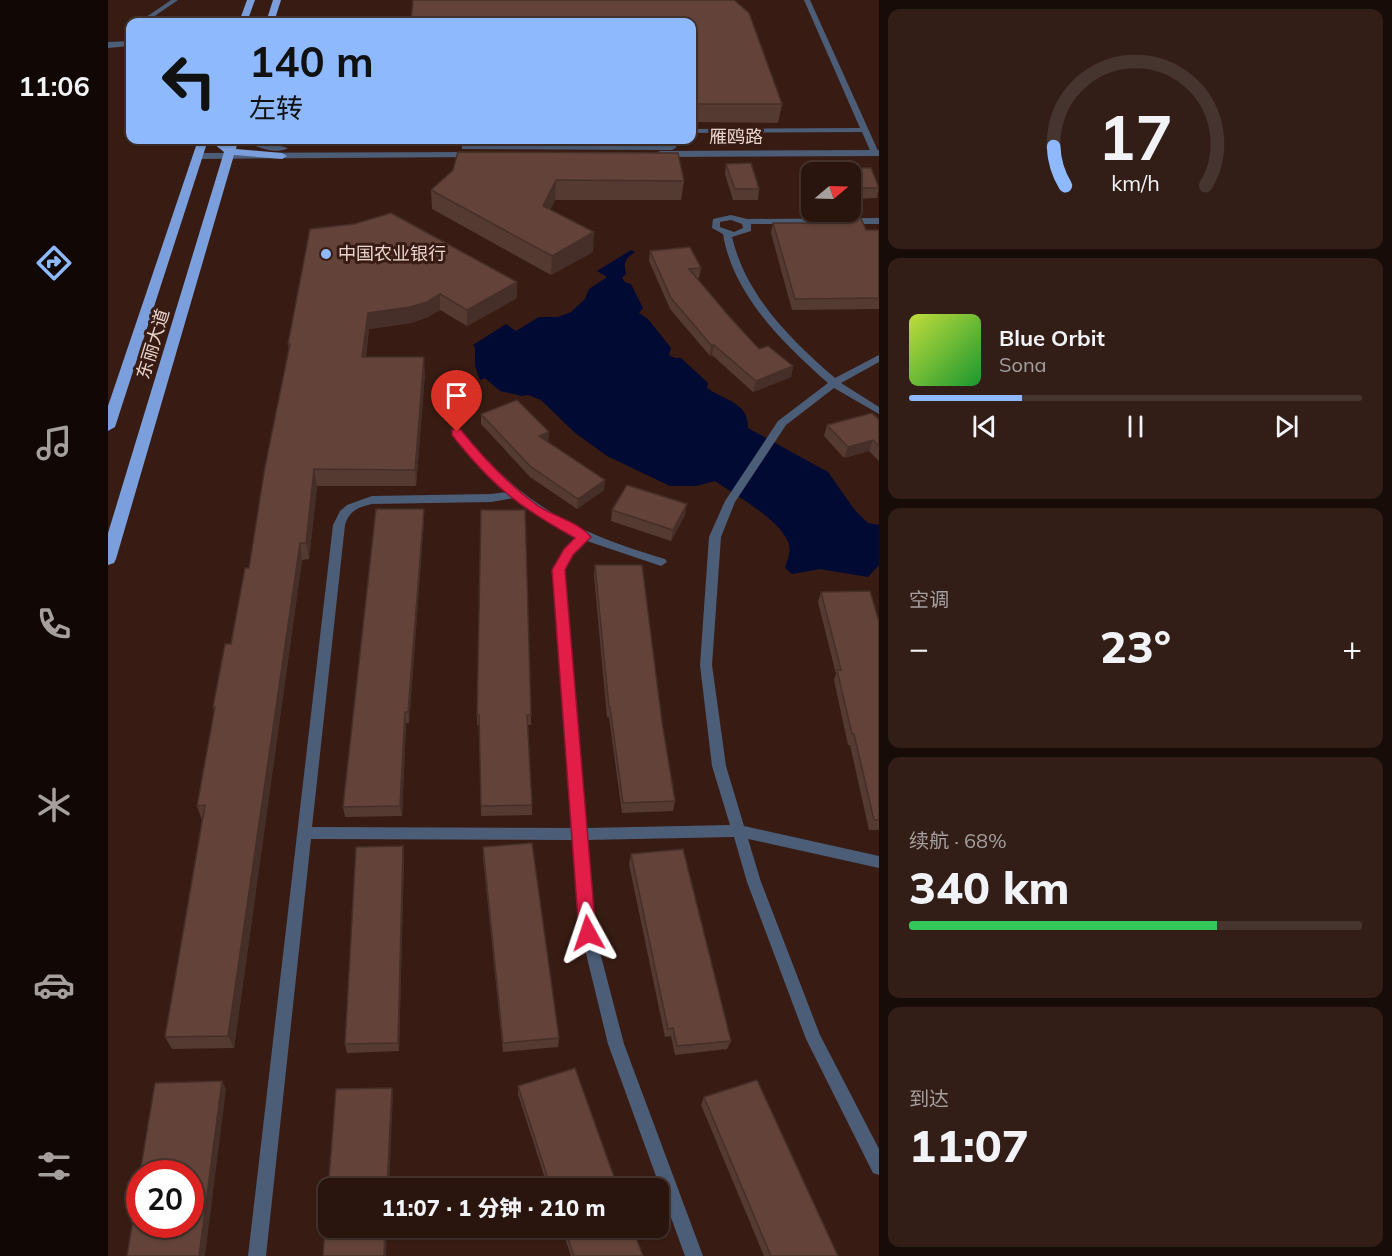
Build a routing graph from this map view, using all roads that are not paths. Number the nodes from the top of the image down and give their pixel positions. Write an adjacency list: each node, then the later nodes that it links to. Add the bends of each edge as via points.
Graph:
1 (175, 0): 5 (lane)
2 (251, 0): 6 (highway)
3 (277, 0): 7 (highway)
4 (807, 0): 12 (lane)
5 (148, 18)
6 (244, 18)
7 (271, 18)
8 (126, 44): 9 (street)
9 (108, 45)
10 (126, 52): 11 (street)
11 (108, 53)
12 (866, 130): 13 (lane); 17 (lane)
13 (696, 131)
14 (261, 144): 18 (street, 雁鸥路)
15 (226, 147): 16 (street); 18 (highway); 29 (highway, 东丽大道)
16 (201, 148): 25 (highway, 东丽大道)
17 (876, 150): 18 (street, 雁鸥路)
18 (283, 152)
19 (879, 221): 20 (lane)
20 (747, 222): 21 (lane, via 745,232); 21 (lane, via 731,217 716,221 716,228)
21 (727, 234): 23 (lane, via 729,249 760,306)
22 (879, 358): 23 (lane)
23 (834, 383): 24 (lane); 31 (lane, via 782,423 730,501 715,537 706,665 719,766)
24 (879, 411)
25 (108, 427)
26 (457, 432): 27 (lane)
27 (513, 494): 28 (lane); 32 (lane, via 491,498 372,500 342,512)
28 (584, 537): 30 (lane); 33 (lane, via 568,552 558,570)
29 (108, 559)
30 (661, 562)
31 (739, 831): 33 (lane); 34 (lane); 35 (lane, via 754,882 814,1039)
32 (304, 833): 33 (lane); 36 (lane)
33 (578, 834): 37 (lane, via 588,933 616,1044)
34 (879, 862)
35 (879, 1167)
36 (257, 1256)
37 (694, 1256)

